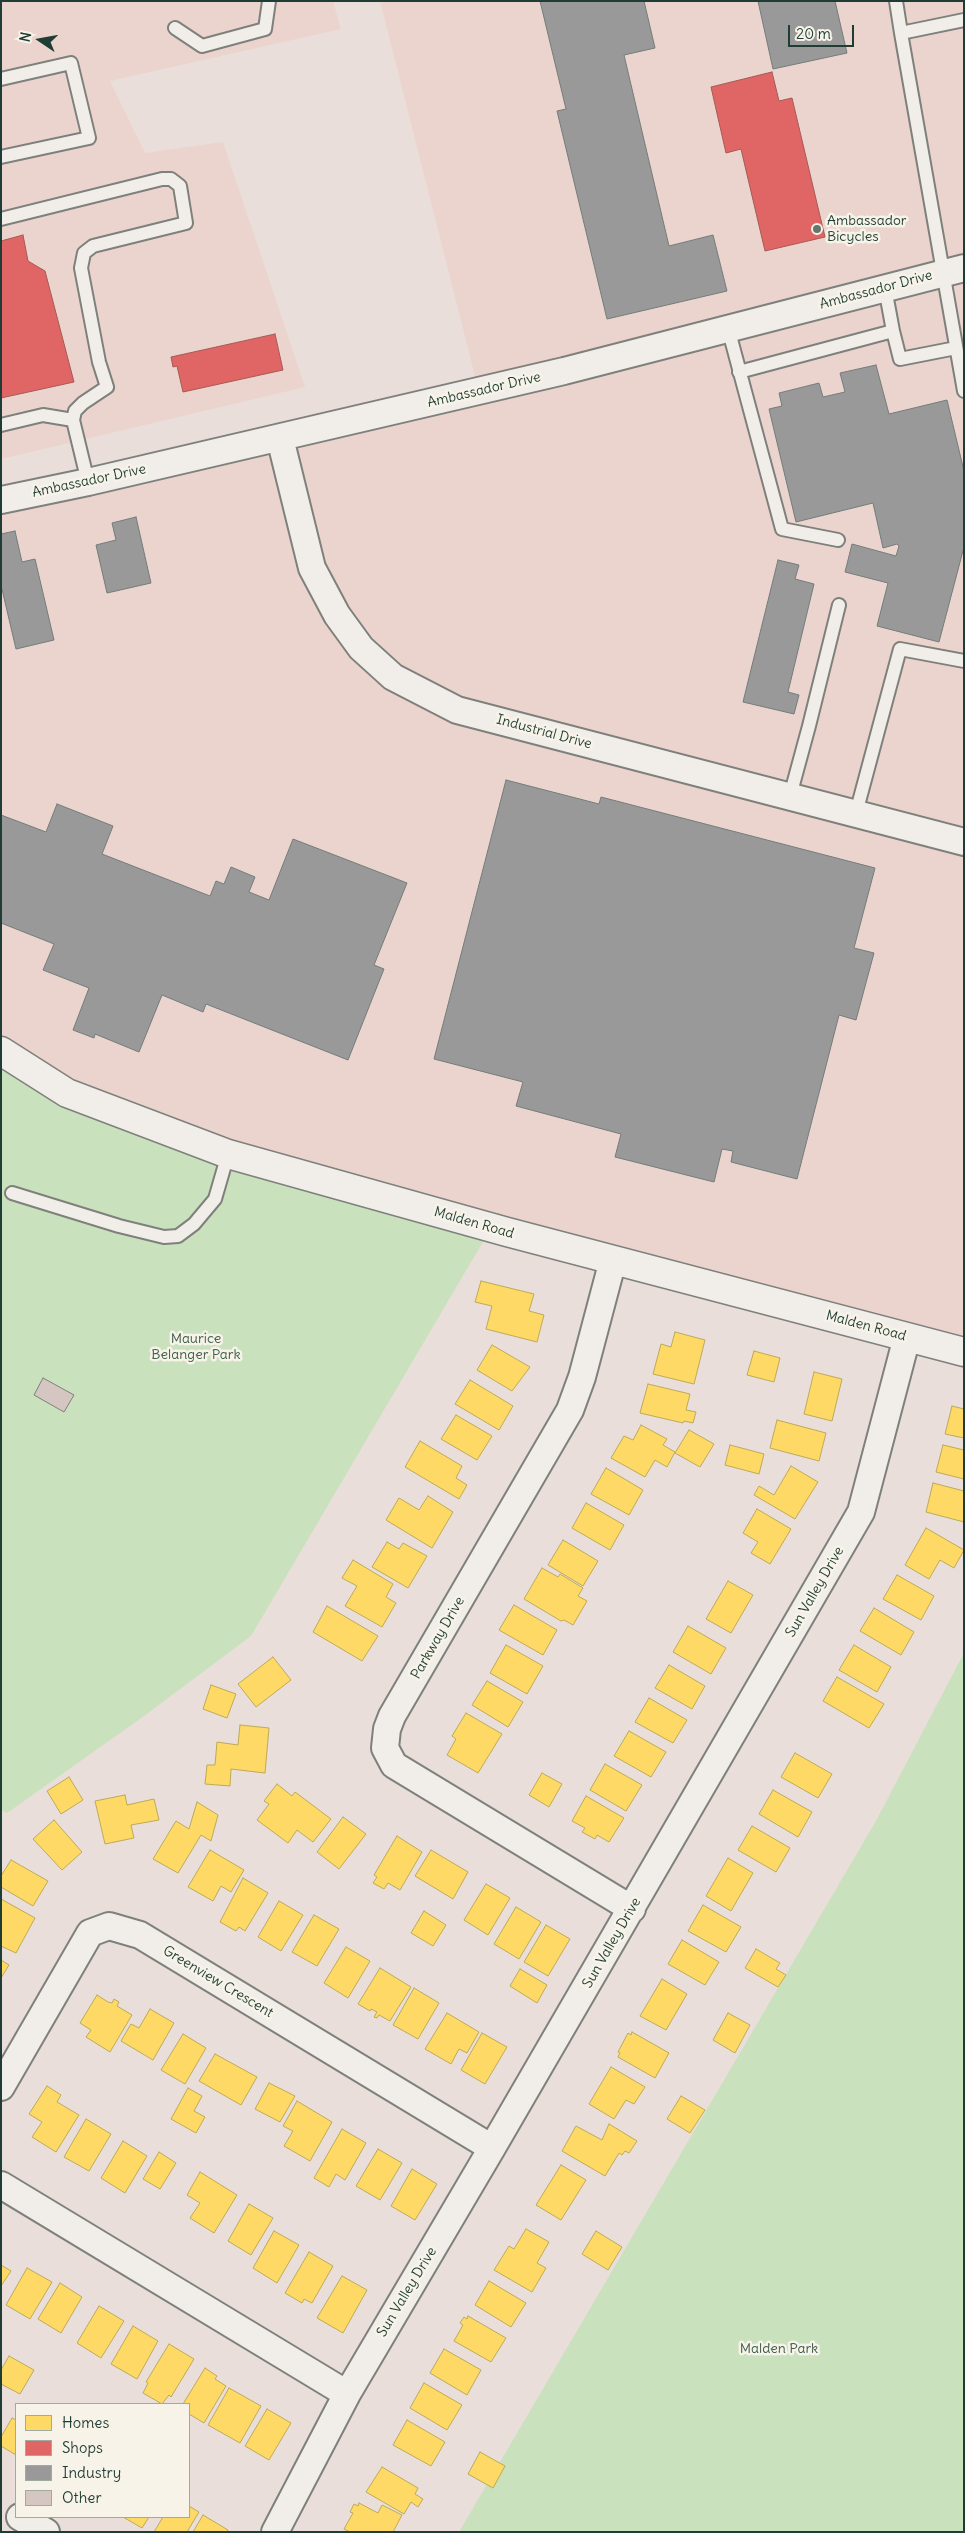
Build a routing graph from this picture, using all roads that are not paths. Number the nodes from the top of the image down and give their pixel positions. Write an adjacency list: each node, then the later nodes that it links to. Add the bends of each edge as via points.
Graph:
1 (269, 1): 4 (lane, via 265,29 202,46)
2 (896, 1): 5 (lane)
3 (964, 20): 5 (lane)
4 (175, 28)
5 (901, 33): 9 (lane)
6 (1, 79): 7 (lane, via 71,63 89,138)
7 (1, 157)
8 (1, 219): 16 (lane, via 162,179 172,179 180,186 186,223 93,246 84,253 81,268 107,387 83,402 75,411)
9 (953, 270): 10 (street, Ambassador Drive); 13 (lane)
10 (885, 288): 11 (street, Ambassador Drive); 12 (lane)
11 (728, 328): 14 (lane); 18 (street, Ambassador Drive)
12 (894, 331): 13 (lane, via 900,360); 14 (lane)
13 (956, 348): 15 (lane)
14 (739, 372): 21 (lane, via 782,529)
15 (964, 391)
16 (73, 420): 17 (lane, via 43,415); 19 (lane)
17 (1, 425)
18 (280, 438): 19 (street, Ambassador Drive); 24 (street, Industrial Drive, via 312,568 361,648 393,677 457,710)
19 (88, 482): 20 (street, Ambassador Drive)
20 (1, 500)
21 (838, 540)
22 (839, 605): 24 (lane)
23 (964, 661): 25 (lane, via 900,649)
24 (790, 796): 25 (street, Industrial Drive)
25 (856, 814): 26 (street, Industrial Drive)
26 (964, 842)
27 (1, 1051): 28 (main road, Malden Road, via 67,1093)
28 (228, 1154): 29 (lane, via 214,1199 194,1224 178,1236 164,1237 119,1226); 30 (main road, Malden Road)
29 (12, 1192)
30 (613, 1260): 31 (main road, Malden Road); 33 (street, Parkway Drive, via 570,1410 392,1716 385,1748 394,1766)
31 (907, 1337): 32 (main road, Malden Road); 33 (street, Sun Valley Drive, via 861,1512)
32 (964, 1352)
33 (632, 1909): 35 (street, Sun Valley Drive)
34 (1, 2087): 35 (street, Greenview Crescent, via 90,1933 109,1926 140,1936)
35 (492, 2148): 37 (street, Sun Valley Drive)
36 (1, 2184): 37 (street)
37 (347, 2394): 42 (street, Sun Valley Drive)
38 (1, 2506): 39 (street)
39 (15, 2514)
40 (22, 2518): 41 (street)
41 (46, 2532)
42 (275, 2532)

